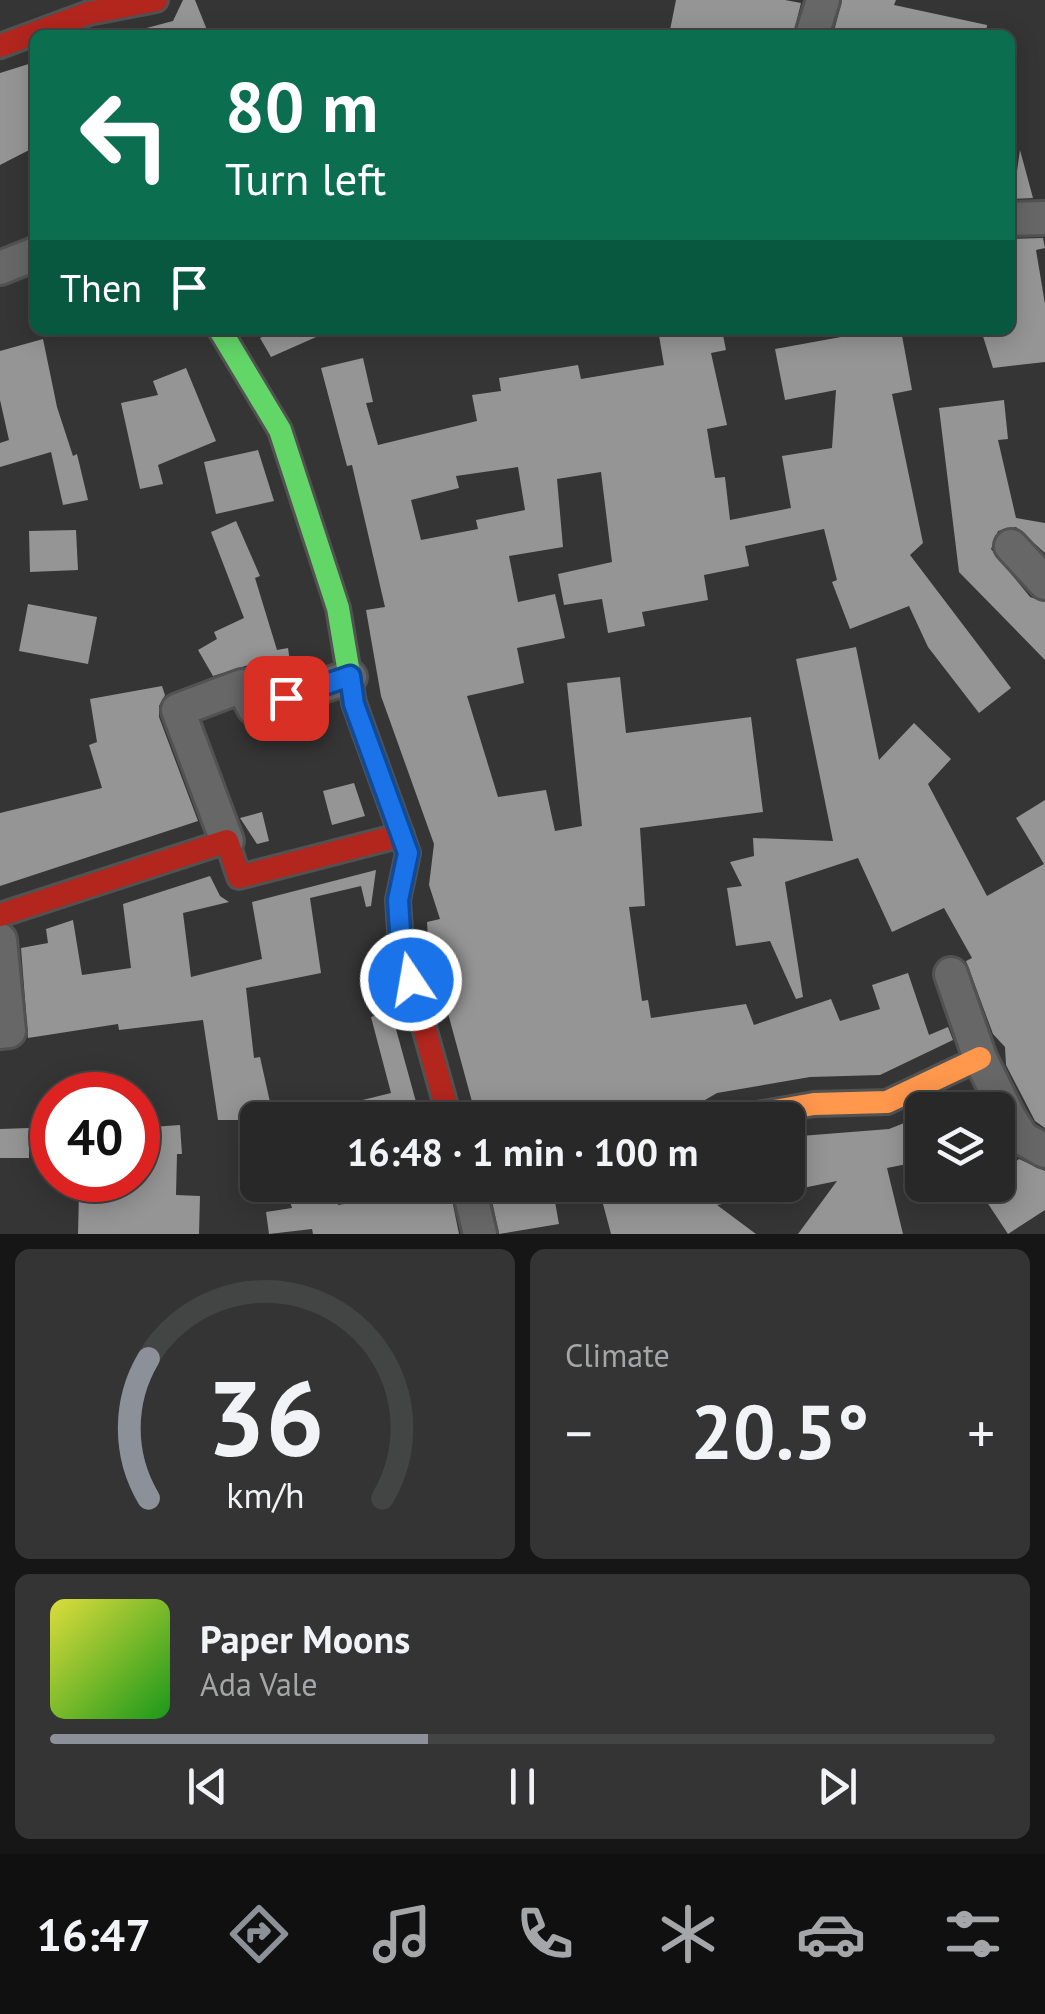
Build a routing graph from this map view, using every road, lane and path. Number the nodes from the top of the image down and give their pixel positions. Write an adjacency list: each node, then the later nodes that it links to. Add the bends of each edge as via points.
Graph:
1 (156, 0): 3 (street)
2 (823, 0): 5 (street)
3 (89, 16): 4 (street)
4 (47, 30)
5 (814, 30)
6 (30, 36): 7 (street)
7 (0, 46)
8 (1045, 218): 9 (street)
9 (1015, 219)
10 (30, 256): 11 (street)
11 (0, 268)
12 (223, 335): 15 (street, via 280,430 338,608)
13 (1011, 546): 14 (street)
14 (1045, 583)
15 (350, 676): 16 (street); 17 (street, via 254,708 242,686 178,710)
16 (402, 835): 17 (street, via 239,876); 23 (street, via 408,853 398,900 401,946)
17 (228, 841): 18 (street)
18 (0, 915)
19 (0, 940): 21 (street, via 9,1031)
20 (951, 974): 22 (street)
21 (0, 1032)
22 (980, 1058): 24 (street, via 887,1102); 25 (street, via 1022,1138)
23 (445, 1102)
24 (805, 1106)
25 (1045, 1151)
26 (472, 1202): 27 (street)
27 (480, 1234)

